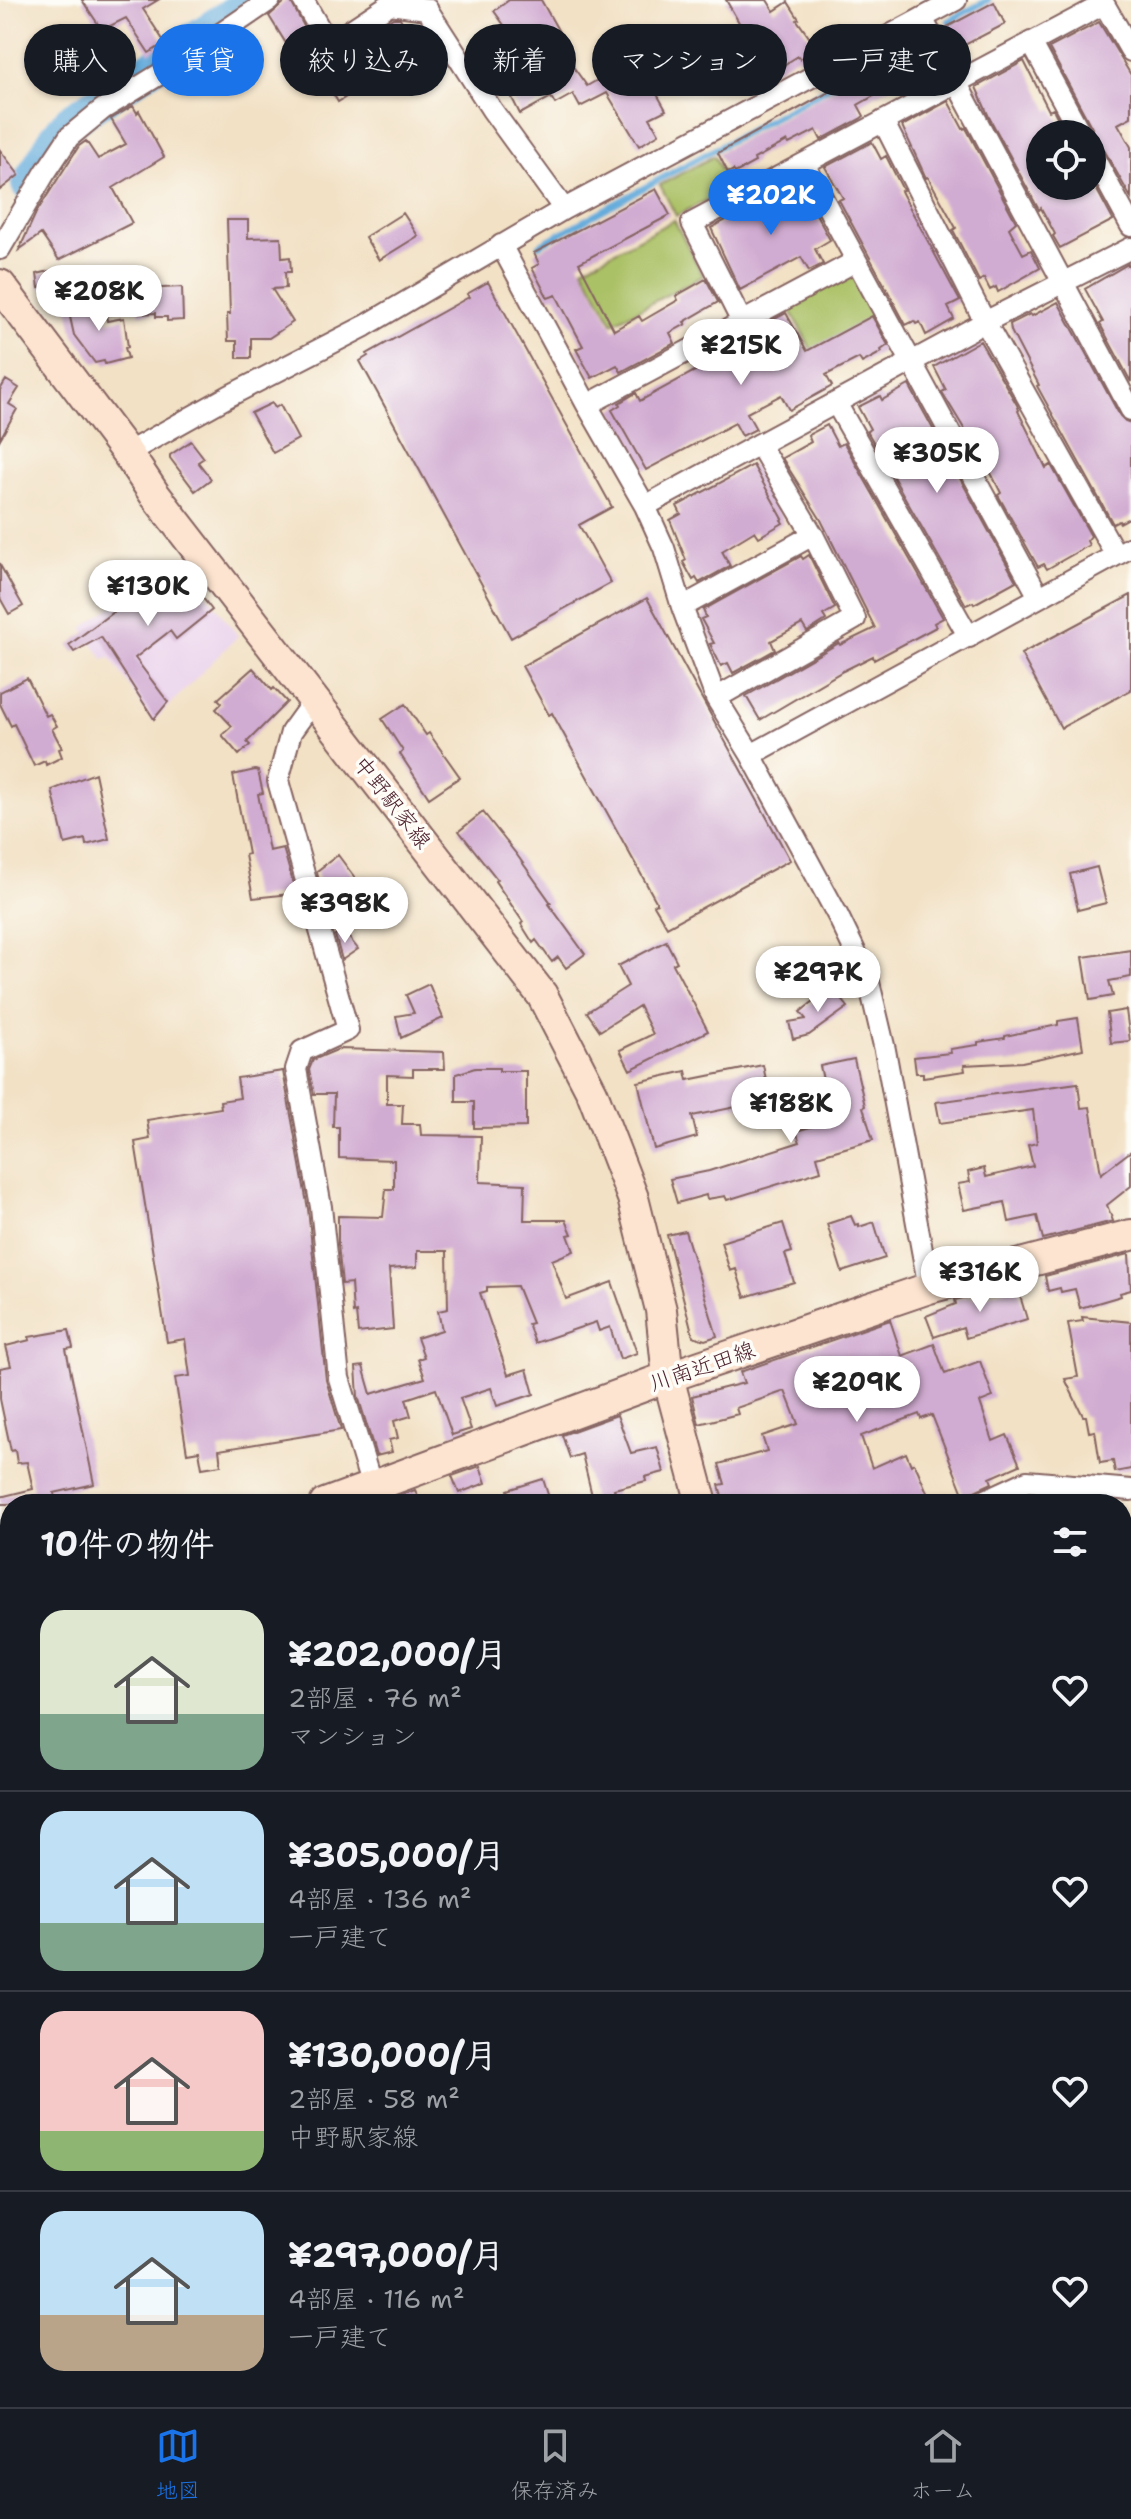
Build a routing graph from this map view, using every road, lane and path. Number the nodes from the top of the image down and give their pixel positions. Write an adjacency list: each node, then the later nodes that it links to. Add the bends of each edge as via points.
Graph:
1 (270, 0): 19 (street, via 69,137)
2 (303, 0): 15 (street, via 321,31 337,39 390,4 427,9)
3 (956, 0): 4 (street)
4 (922, 18): 5 (street); 15 (street)
5 (925, 24)
6 (1031, 42): 7 (street, via 1104,4); 8 (street); 11 (street)
7 (1131, 51)
8 (971, 74)
9 (929, 96): 12 (street)
10 (963, 96): 21 (street)
11 (1073, 120)
12 (883, 121): 13 (street); 24 (street)
13 (804, 164): 20 (street); 23 (street, via 692,223)
14 (1106, 180): 16 (street)
15 (564, 209): 17 (street)
16 (1131, 226)
17 (501, 245): 27 (street); 30 (street, via 365,326)
18 (1131, 248): 21 (street)
19 (0, 249)
20 (856, 261): 23 (street); 25 (street)
21 (1063, 283): 24 (street); 28 (street)
22 (0, 285): 30 (main road, 中野駅家線)
23 (742, 322): 27 (street)
24 (985, 322): 25 (street); 33 (street)
25 (911, 362): 26 (street); 34 (street)
26 (836, 403): 29 (street); 36 (street)
27 (587, 405): 31 (street)
28 (1131, 410)
29 (759, 444): 31 (street); 32 (street)
30 (127, 453): 38 (main road, 中野駅家線)
31 (645, 506): 35 (street)
32 (813, 535): 35 (street); 37 (street, via 855,619)
33 (1124, 551): 34 (street)
34 (1039, 597): 36 (street)
35 (682, 607): 37 (street)
36 (969, 637): 39 (street)
37 (716, 698): 39 (street)
38 (314, 700): 42 (main road, 中野駅家線, via 542,995 592,1092 633,1198 661,1310); 43 (street, via 291,732 278,781 348,1030 302,1051 296,1069 321,1207 339,1378)
39 (751, 755): 41 (street, via 868,978)
40 (1131, 1235): 41 (main road, 川南近田線)
41 (929, 1288): 42 (main road, 川南近田線)
42 (668, 1377): 43 (main road, 川南近田線); 46 (main road, 中野駅家線)
43 (372, 1487): 45 (main road, 川南近田線)
44 (1131, 1490): 47 (street, via 1027,1481)
45 (353, 1494)
46 (699, 1494)
47 (999, 1494)

